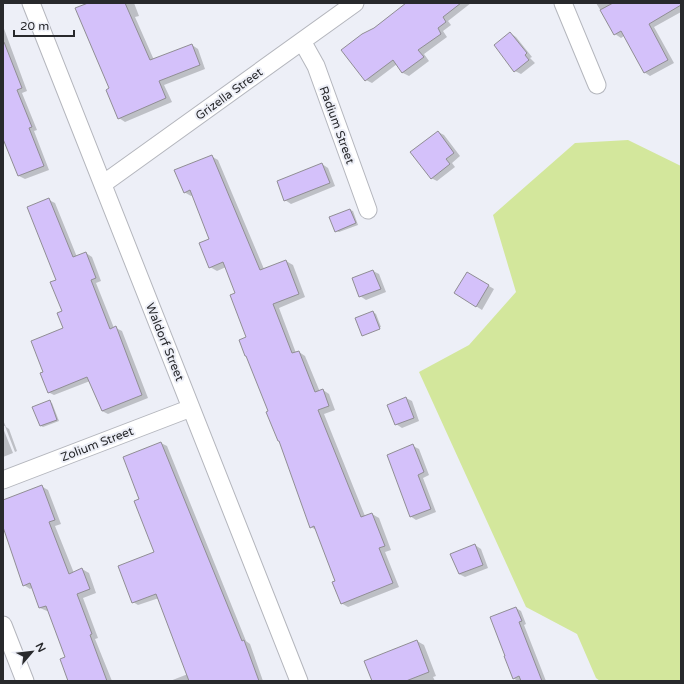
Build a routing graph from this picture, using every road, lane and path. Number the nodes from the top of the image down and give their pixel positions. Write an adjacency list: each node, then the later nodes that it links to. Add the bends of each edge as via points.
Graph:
1 (31, 3): 6 (street, Waldorf Street)
2 (355, 3): 4 (street, Grizella Street)
3 (563, 3): 5 (street)
4 (302, 41): 6 (street, Grizella Street); 7 (street, Radium Street, via 316,66)
5 (597, 85)
6 (103, 184): 8 (street, Waldorf Street)
7 (368, 210)
8 (191, 408): 9 (street, Zolium Street); 12 (street, Waldorf Street)
9 (3, 480)
10 (3, 625): 11 (street)
11 (25, 681)
12 (299, 681)

